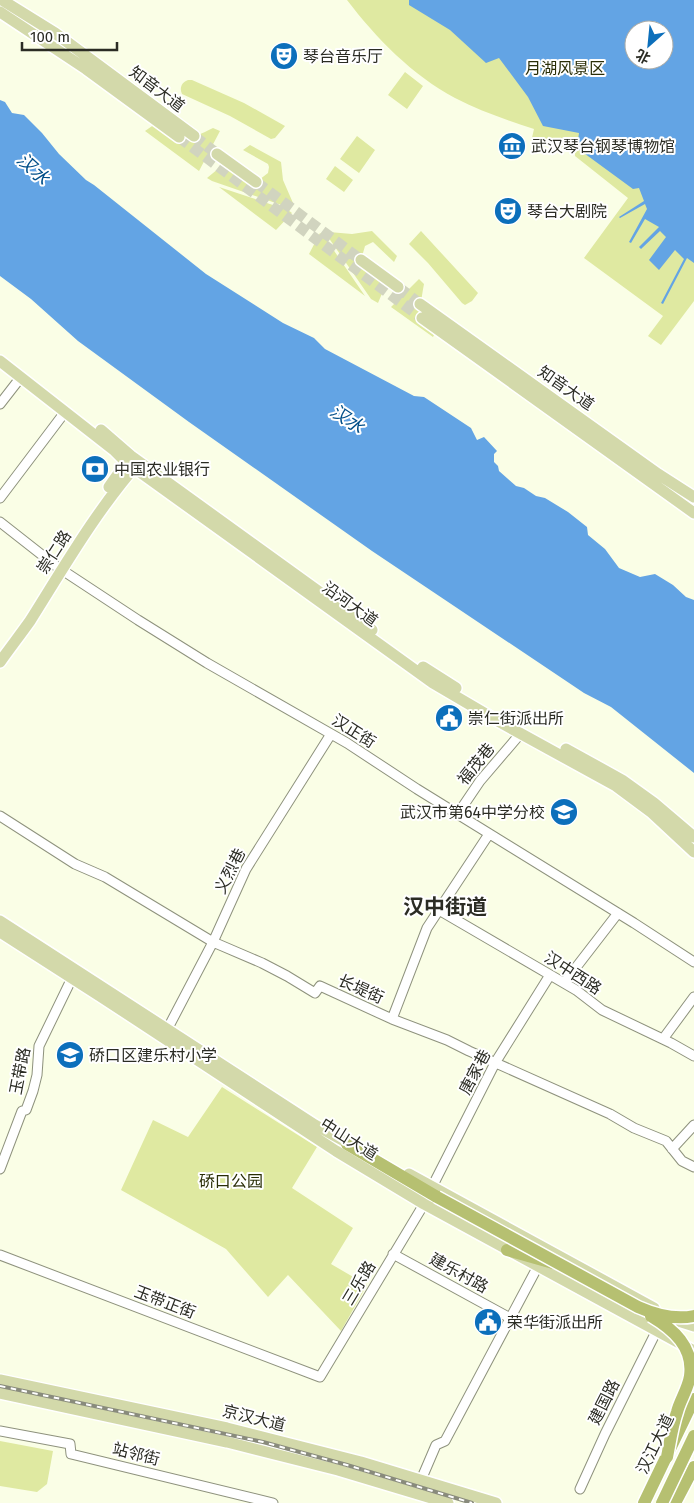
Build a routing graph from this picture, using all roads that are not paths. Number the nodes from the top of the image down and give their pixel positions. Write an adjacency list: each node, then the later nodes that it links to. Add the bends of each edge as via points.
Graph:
1 (2, 0): 3 (main road, 知音大道, via 55,33)
2 (0, 12): 4 (main road, 知音大道, via 86,68)
3 (194, 136)
4 (179, 137)
5 (218, 154): 6 (main road)
6 (256, 182)
7 (361, 260): 8 (main road)
8 (398, 287)
9 (420, 304): 20 (main road, 知音大道)
10 (422, 318): 22 (main road, 知音大道)
11 (0, 354): 17 (main road, 沿河大道, via 116,442)
12 (0, 361): 13 (main road, 沿河大道)
13 (20, 377): 14 (street); 15 (main road, 沿河大道)
14 (0, 404)
15 (65, 412): 16 (main road, 沿河大道); 21 (street)
16 (115, 451): 17 (main road, 沿河大道); 19 (main road, via 119,469)
17 (133, 462): 18 (main road, 沿河大道); 19 (main road, 崇仁路); 32 (main road, 沿河大道, via 429,672 622,780)
18 (147, 477): 19 (main road, via 125,480); 28 (main road, 沿河大道, via 433,683)
19 (114, 486): 24 (main road, 崇仁路)
20 (694, 497)
21 (0, 498)
22 (694, 513)
23 (0, 522): 24 (street, 汉正街)
24 (59, 567): 25 (main road, 崇仁路); 26 (main road, 崇仁路, via 28,623); 27 (street, 汉正街, via 138,620)
25 (0, 651)
26 (0, 662)
27 (331, 734): 29 (street, 汉正街); 38 (street, 义烈巷, via 246,869)
28 (521, 734): 29 (street, 福茂巷, via 480,781); 33 (main road, 沿河大道, via 616,786 651,812)
29 (457, 814): 31 (street, 汉正街)
30 (0, 816): 38 (street, 长堤街, via 74,864 114,882)
31 (489, 834): 34 (street); 35 (street, 汉正街)
32 (694, 837)
33 (694, 852)
34 (438, 910): 40 (street, 汉中西路); 44 (street, via 426,928)
35 (618, 913): 39 (street, 汉正街); 42 (street)
36 (0, 921): 45 (main road, 中山大道)
37 (0, 932): 41 (main road, 中山大道)
38 (213, 942): 44 (street, 长堤街, via 262,963 315,993 320,986); 45 (street, 义烈巷)
39 (694, 962)
40 (550, 975): 42 (street, 汉中西路); 48 (street, 唐家巷)
41 (72, 978): 53 (street, 玉带路, via 39,1046 34,1091 26,1110 22,1111); 55 (main road, 中山大道, via 328,1146)
42 (564, 983): 46 (street, 汉中西路, via 602,1010)
43 (694, 997): 46 (street)
44 (392, 1019): 48 (street, 长堤街)
45 (168, 1028): 50 (main road, 中山大道)
46 (663, 1039): 47 (street, 汉中西路)
47 (694, 1056)
48 (495, 1063): 51 (street, 长堤街, via 610,1114 666,1142); 54 (street, 唐家巷)
49 (694, 1125): 51 (street)
50 (347, 1144): 54 (highway)
51 (672, 1149): 52 (street, 长堤街, via 682,1161)
52 (694, 1168)
53 (0, 1169)
54 (435, 1192): 60 (highway, bridge, via 638,1308 656,1315); 62 (main road, via 674,1320)
55 (424, 1204): 56 (main road, 中山大道); 58 (street, 三乐路)
56 (507, 1250): 59 (main road, 中山大道); 72 (highway, bridge, via 561,1267 664,1324 680,1338 690,1357 690,1376 676,1412)
57 (0, 1254): 65 (street, 玉带正街)
58 (393, 1254): 61 (street, 建乐村路); 65 (street, 三乐路)
59 (538, 1266): 61 (street); 63 (main road, 中山大道)
60 (694, 1316)
61 (510, 1318): 74 (street, via 445,1441 436,1445)
62 (694, 1326)
63 (657, 1330): 64 (main road, 中山大道); 75 (street, 建国路)
64 (694, 1351)
65 (320, 1377)
66 (0, 1380): 74 (main road, 京汉大道, via 227,1428)
67 (694, 1391): 79 (main road)
68 (0, 1393): 77 (main road, 京汉大道, via 227,1442 338,1470)
69 (694, 1399): 72 (highway, 汉江大道, bridge)
70 (0, 1431): 76 (street, 站邻街, via 70,1444 71,1454)
71 (694, 1436): 80 (highway, 汉江大道, bridge)
72 (667, 1457): 79 (highway, 汉江大道)
73 (694, 1467): 81 (highway)
74 (421, 1480): 78 (main road, 京汉大道)
75 (580, 1489)
76 (272, 1503)
77 (448, 1503)
78 (496, 1503)
79 (642, 1503)
80 (661, 1503)
81 (675, 1503)

